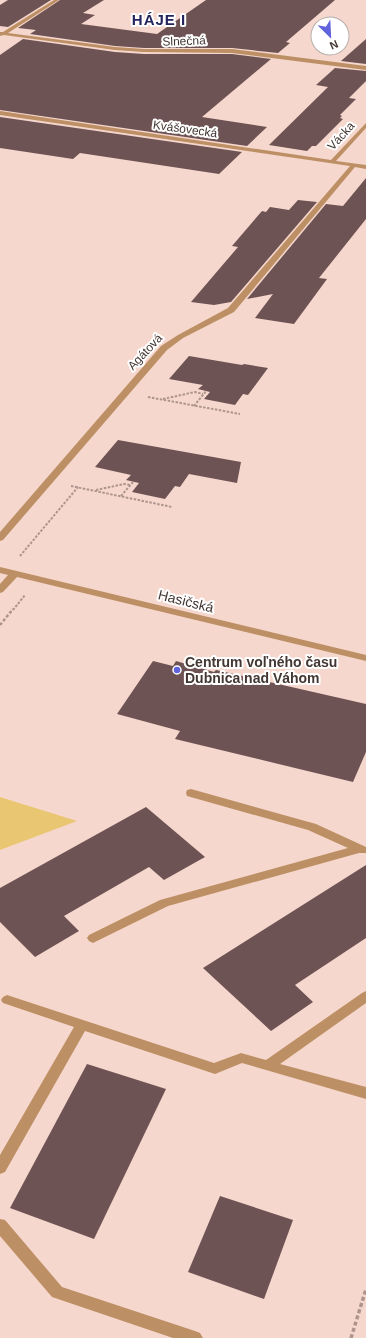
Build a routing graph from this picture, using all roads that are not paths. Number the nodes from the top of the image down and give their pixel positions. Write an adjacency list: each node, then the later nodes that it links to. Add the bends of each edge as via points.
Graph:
1 (58, 0): 2 (street)
2 (1, 34): 3 (street, Slnečná, via 129,50 232,51)
3 (366, 68)
4 (0, 113): 6 (street, Kvášovecká)
5 (366, 125): 6 (street, Vácka)
6 (332, 162): 7 (street, Kvášovecká)
7 (354, 165): 8 (street, Kvášovecká); 9 (street, Agátová, via 232,310 178,336 164,348)
8 (366, 167)
9 (0, 538)
10 (0, 570): 11 (street, Hasičská)
11 (14, 574): 12 (street); 13 (street, Hasičská)
12 (0, 590)
13 (366, 658)
14 (191, 793): 15 (street, via 312,827)
15 (363, 851): 16 (street, via 164,903)
16 (93, 938)
17 (366, 996): 20 (street)
18 (7, 1000): 19 (street)
19 (81, 1026): 20 (street, via 216,1070 241,1058); 22 (street)
20 (267, 1066): 21 (street)
21 (366, 1093)
22 (0, 1168)
23 (0, 1225): 24 (street, via 57,1292)
24 (195, 1338)

